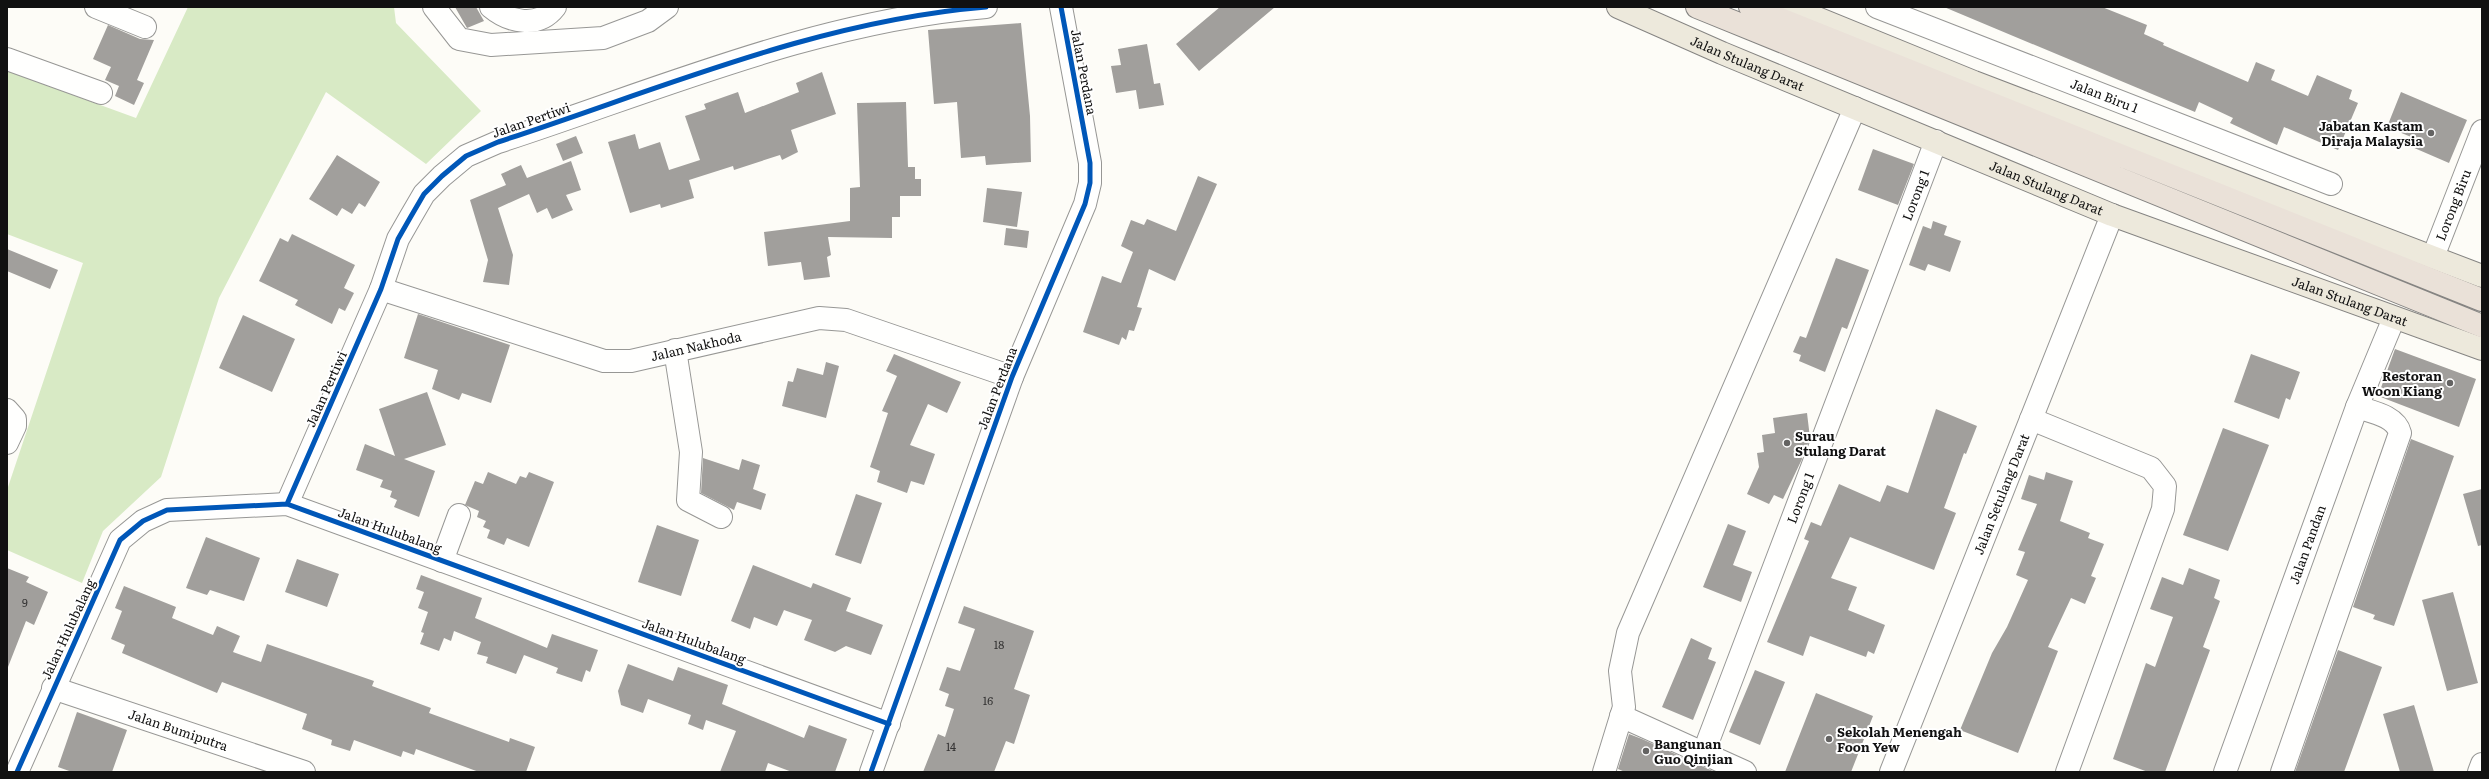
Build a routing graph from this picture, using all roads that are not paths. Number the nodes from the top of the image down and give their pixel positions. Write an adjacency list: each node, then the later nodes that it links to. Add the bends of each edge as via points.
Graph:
1 (96, 7): 15 (street)
2 (434, 7): 16 (street, via 459,39)
3 (555, 7): 13 (street, via 542,18 529,21 515,21)
4 (667, 7): 16 (street, via 648,21 603,38)
5 (986, 7): 12 (street, Jalan Pertiwi)
6 (1060, 7): 32 (street, Jalan Perdana, via 1090,163 1090,183 1085,204)
7 (1618, 7): 19 (main road, Jalan Stulang Darat)
8 (1697, 7): 29 (highway)
9 (1750, 7): 27 (highway)
10 (1790, 7): 14 (main road)
11 (1877, 7): 22 (street, Jalan Biru 1)
12 (958, 8): 26 (street, Jalan Pertiwi, via 872,23 764,51 498,142 466,156 424,194 398,239)
13 (496, 12): 16 (street)
14 (1823, 14): 24 (main road, via 1974,82)
15 (145, 27)
16 (491, 45)
17 (7, 59): 18 (street)
18 (101, 93)
19 (1852, 115): 21 (main road, Jalan Stulang Darat); 42 (street, via 1628,633 1620,671 1624,707)
20 (2482, 131): 24 (street, Lorong Biru)
21 (1936, 142): 23 (main road, Jalan Stulang Darat); 44 (street, Lorong 1)
22 (2331, 184)
23 (2112, 216): 28 (main road, Jalan Stulang Darat); 35 (street, Jalan Setulang Darat)
24 (2433, 257): 25 (main road)
25 (2482, 276)
26 (381, 289): 31 (street, Jalan Nakhoda, via 604,361 631,361); 37 (street, Jalan Pertiwi)
27 (2482, 300)
28 (2394, 318): 30 (main road, Jalan Stulang Darat); 33 (street, Jalan Pandan)
29 (2482, 326)
30 (2482, 349)
31 (675, 350): 32 (street, Jalan Nakhoda, via 819,318 835,318); 39 (street, via 691,452 688,500)
32 (1012, 377): 43 (street, Jalan Perdana)
33 (2357, 407): 53 (street, Jalan Pandan); 54 (street, via 2391,419 2398,426 2400,433)
34 (7, 410): 36 (street, via 15,419)
35 (2031, 419): 51 (street, Jalan Setulang Darat); 52 (street, via 2151,468 2165,486 2163,509)
36 (8, 437)
37 (287, 504): 40 (street, Jalan Hulubalang); 41 (street, Jalan Hulubalang, via 167,510 143,521 120,540)
38 (459, 515): 40 (street)
39 (721, 517)
40 (442, 561): 43 (street, Jalan Hulubalang)
41 (53, 688): 46 (street, Jalan Hulubalang); 47 (street, Jalan Bumiputra)
42 (1621, 716): 49 (street); 50 (street)
43 (889, 724): 48 (street, Jalan Perdana)
44 (1708, 741)
45 (2482, 764): 55 (street)
46 (17, 772)
47 (304, 772)
48 (871, 772)
49 (1604, 772)
50 (1745, 772)
51 (1891, 772)
52 (2067, 772)
53 (2225, 772)
54 (2282, 772)
55 (2479, 772)

